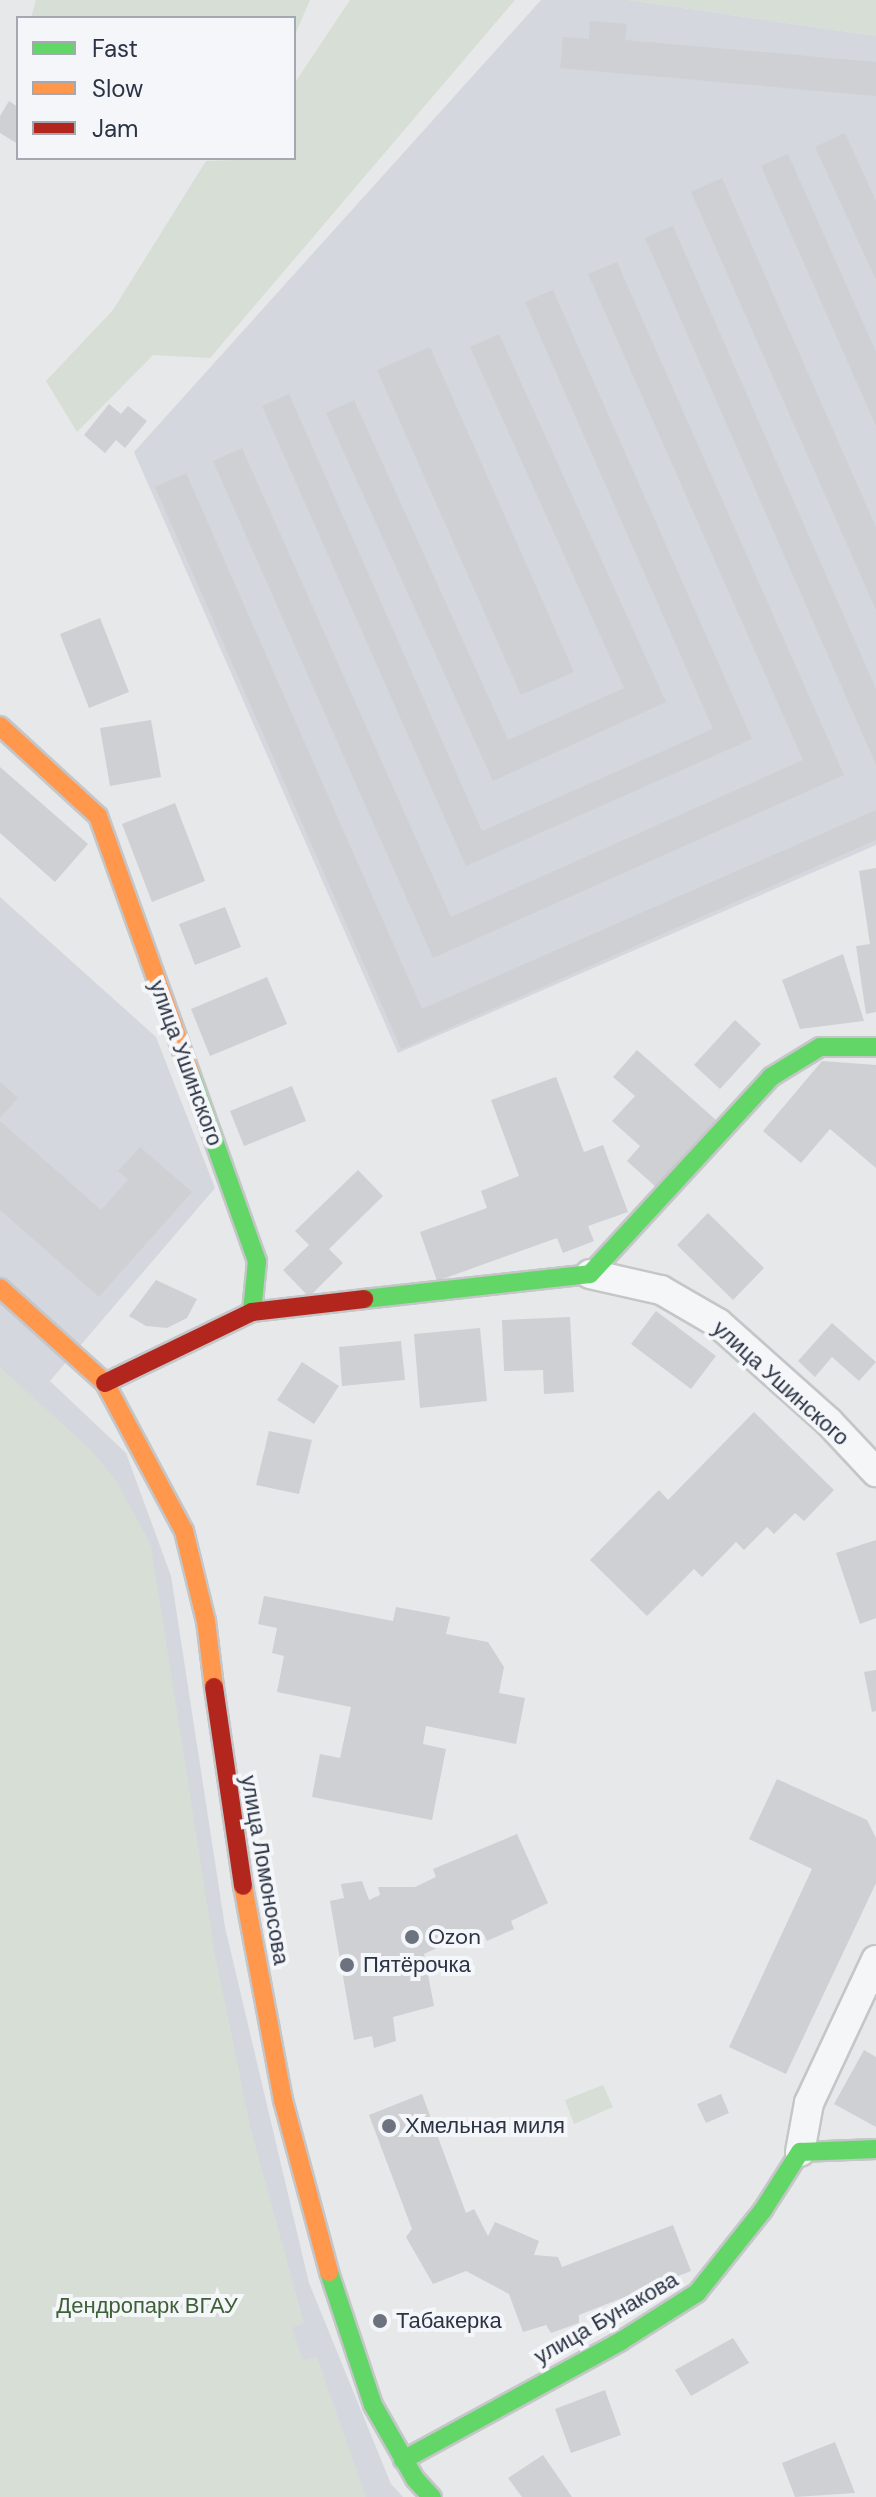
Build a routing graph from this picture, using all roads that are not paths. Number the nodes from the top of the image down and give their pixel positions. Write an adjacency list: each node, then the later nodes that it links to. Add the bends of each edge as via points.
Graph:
1 (0, 726): 5 (street, улица Ушинского, via 98,816 257,1261)
2 (876, 1047): 3 (street, via 820,1047 771,1077)
3 (590, 1274): 5 (street, улица Ушинского); 7 (street, улица Ушинского, via 661,1290 718,1323 829,1422)
4 (0, 1288): 6 (street, улица Ломоносова)
5 (252, 1312): 6 (street, улица Ушинского)
6 (105, 1383): 11 (street, улица Ломоносова, via 184,1531 206,1621 226,1795 283,2100 344,2325 373,2405)
7 (876, 1472)
8 (876, 1960): 10 (street, via 809,2103)
9 (876, 2149): 10 (street)
10 (800, 2152): 11 (street, улица Бунакова, via 763,2210 697,2293 621,2341)
11 (403, 2460): 12 (street, улица Ломоносова)
12 (432, 2497)

